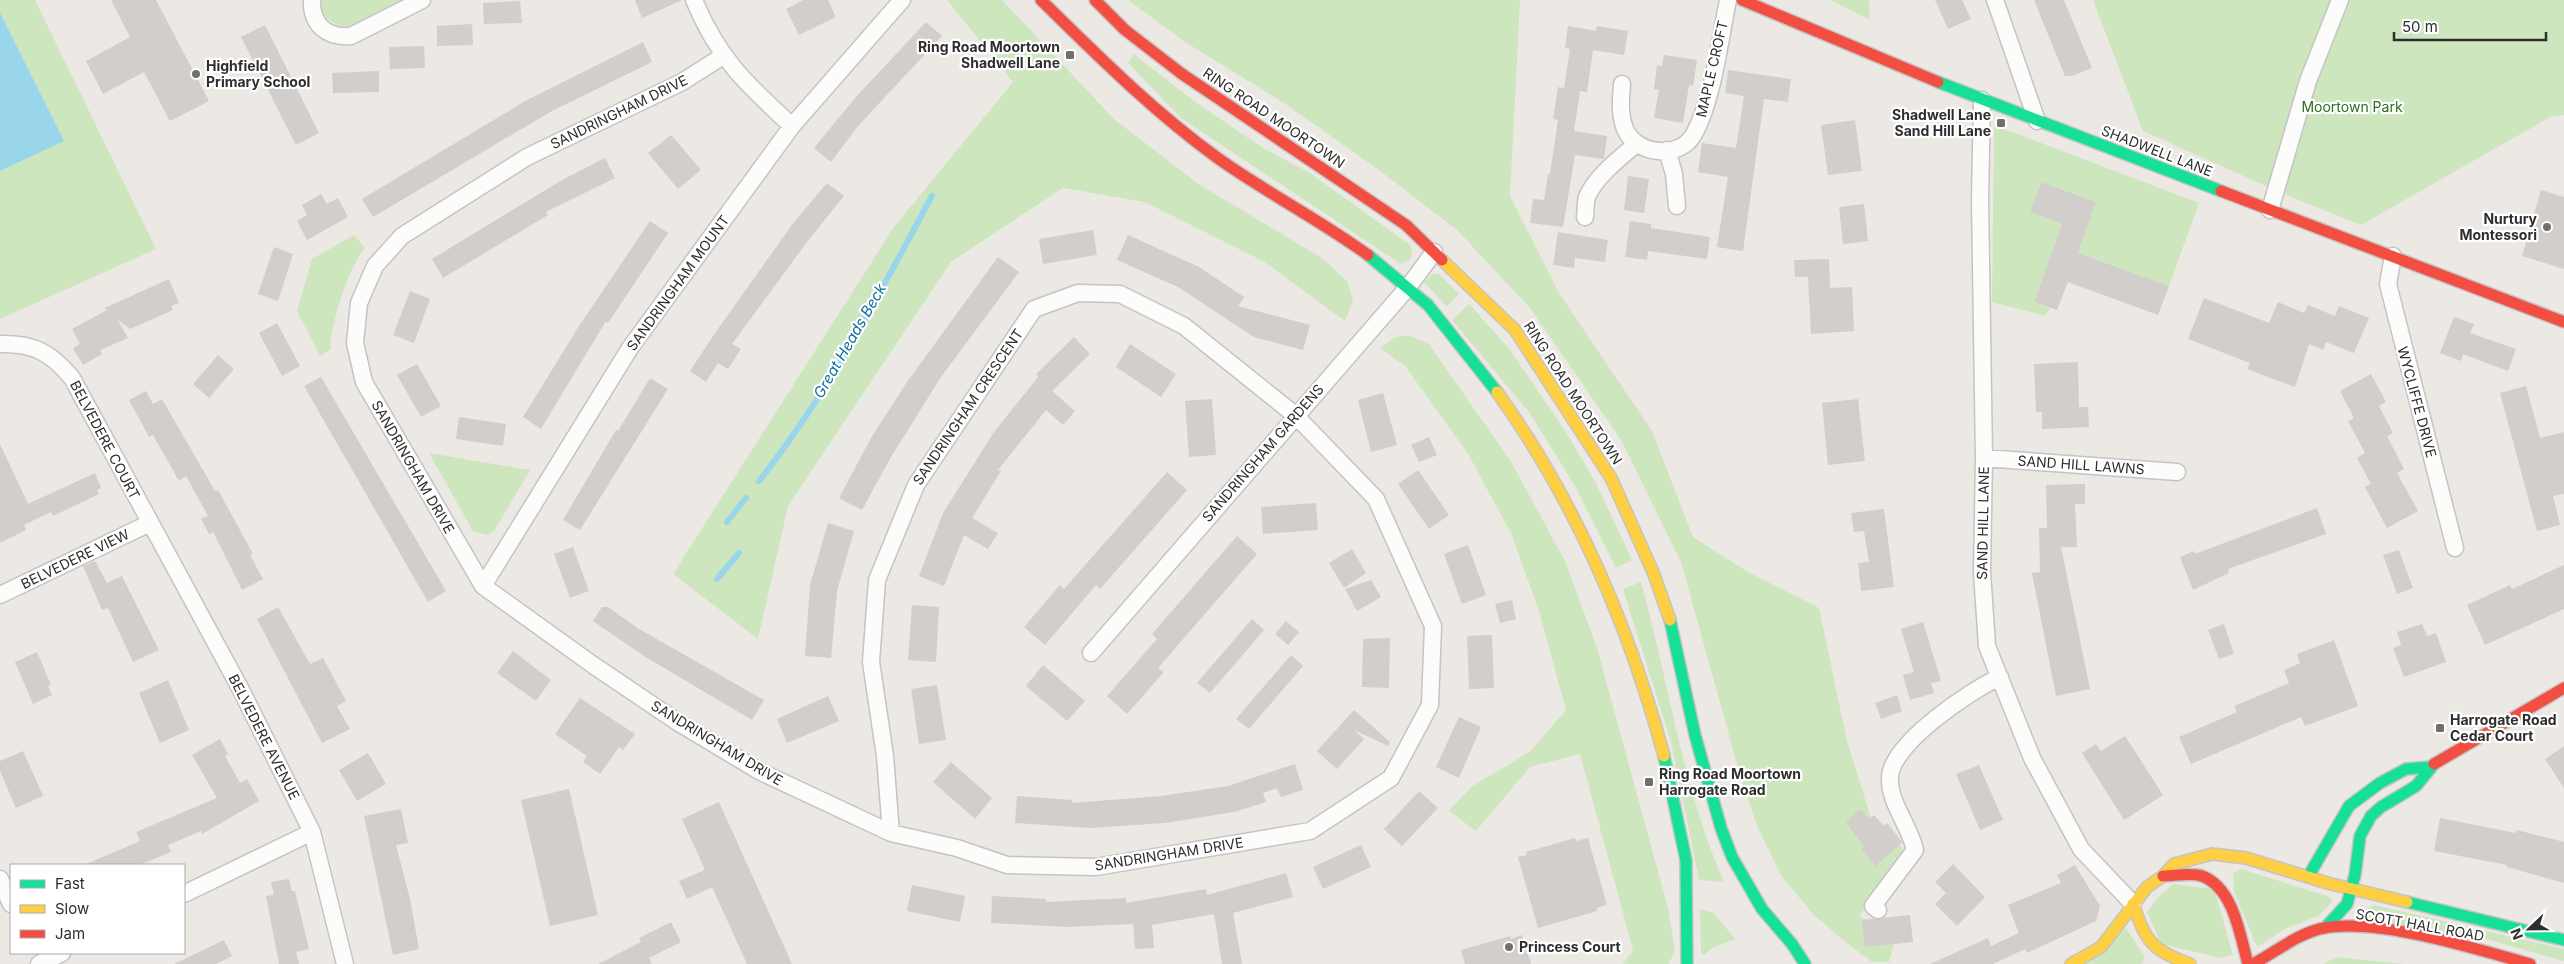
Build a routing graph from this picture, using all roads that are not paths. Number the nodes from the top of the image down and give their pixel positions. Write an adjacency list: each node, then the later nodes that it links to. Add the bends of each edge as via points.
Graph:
1 (312, 0): 2 (street, via 315,20 322,29 341,37 351,36)
2 (422, 0)
3 (694, 0): 11 (street, via 706,31)
4 (902, 0): 15 (street, SANDRINGHAM MOUNT)
5 (1041, 0): 23 (main road, via 1178,128 1223,161 1355,243)
6 (1095, 0): 21 (main road, RING ROAD MOORTOWN, via 1125,30 1182,74 1406,225)
7 (1728, 0): 17 (street, MAPLE CROFT, via 1702,116 1693,136 1676,150)
8 (1742, 0): 13 (main road, SHADWELL LANE)
9 (1995, 0): 14 (street)
10 (2340, 0): 19 (street, via 2308,81)
11 (723, 56): 15 (street, via 749,87); 31 (street, SANDRINGHAM DRIVE, via 682,82 527,157 402,236 375,266 359,303 357,319 355,343 364,382)
12 (1622, 84): 16 (street, via 1620,110 1625,129)
13 (1982, 100): 14 (main road, SHADWELL LANE); 27 (street, SAND HILL LANE, via 1980,199)
14 (2037, 121): 19 (main road, SHADWELL LANE)
15 (792, 126): 31 (street, SANDRINGHAM MOUNT, via 630,348)
16 (1635, 144): 17 (street, via 1653,151); 20 (street, via 1592,190 1587,198)
17 (1667, 150): 18 (street, via 1674,174)
18 (1677, 206)
19 (2270, 210): 22 (main road, SHADWELL LANE)
20 (1586, 217)
21 (1434, 252): 23 (street, SANDRINGHAM GARDENS); 53 (main road, RING ROAD MOORTOWN, via 1515,330 1610,478 1653,572 1669,617 1695,736 1732,857 1762,908)
22 (2393, 256): 24 (main road, SHADWELL LANE); 30 (street, WYCLIFFE DRIVE, via 2388,284)
23 (1409, 286): 26 (street, SANDRINGHAM GARDENS); 52 (main road, via 1450,329 1512,410 1560,488 1610,589 1650,702 1677,808 1686,862)
24 (2564, 322)
25 (0, 344): 29 (street, BELVEDERE COURT, via 37,348 57,360 72,378)
26 (1295, 415): 33 (street, SANDRINGHAM GARDENS); 38 (street, SANDRINGHAM CRESCENT, via 1184,326 1120,294 1078,294 1034,310 916,485 878,580 871,662 886,756); 38 (street, SANDRINGHAM DRIVE, via 1376,499 1433,626 1430,705 1391,778 1310,832 1096,867 1007,865 956,848)
27 (1984, 458): 28 (street, SAND HILL LAWNS); 34 (street, SAND HILL LANE, via 1984,609 1987,646)
28 (2177, 472)
29 (150, 523): 32 (street, BELVEDERE VIEW); 37 (street, BELVEDERE AVENUE, via 240,688)
30 (2455, 548)
31 (483, 586): 38 (street, SANDRINGHAM DRIVE, via 679,723 751,766)
32 (0, 595)
33 (1091, 654)
34 (2000, 677): 45 (street, SAND HILL LANE, via 2032,758 2080,849); 46 (street, via 1954,703 1897,758 1890,777 1915,850 1872,906)
35 (2564, 688): 36 (main road)
36 (2430, 767): 40 (main road, via 2406,769 2349,806); 42 (main road, via 2416,786 2371,816 2360,836)
37 (312, 832): 43 (street); 51 (street, BELVEDERE AVENUE)
38 (891, 833)
39 (2163, 876): 40 (main road, SCOTT HALL ROAD, via 2174,864 2212,854 2246,858); 45 (main road, SCOTT HALL ROAD, via 2147,887); 56 (main road, via 2201,876 2221,890)
40 (2308, 877): 42 (main road, SCOTT HALL ROAD)
41 (0, 879): 44 (street)
42 (2352, 888): 47 (main road, via 2347,904); 48 (main road, SCOTT HALL ROAD)
43 (185, 894)
44 (10, 902)
45 (2133, 904): 54 (main road, SCOTT HALL ROAD, via 2101,948); 55 (main road, via 2149,943 2159,953)
46 (1878, 910)
47 (2325, 928): 57 (main road, SCOTT HALL ROAD, via 2307,933); 58 (main road, SCOTT HALL ROAD, via 2338,926 2397,933)
48 (2564, 940)
49 (60, 954): 50 (street)
50 (38, 964)
51 (345, 964)
52 (1686, 964)
53 (1805, 964)
54 (2071, 964)
55 (2190, 964)
56 (2248, 964)
57 (2253, 964)
58 (2530, 964)

